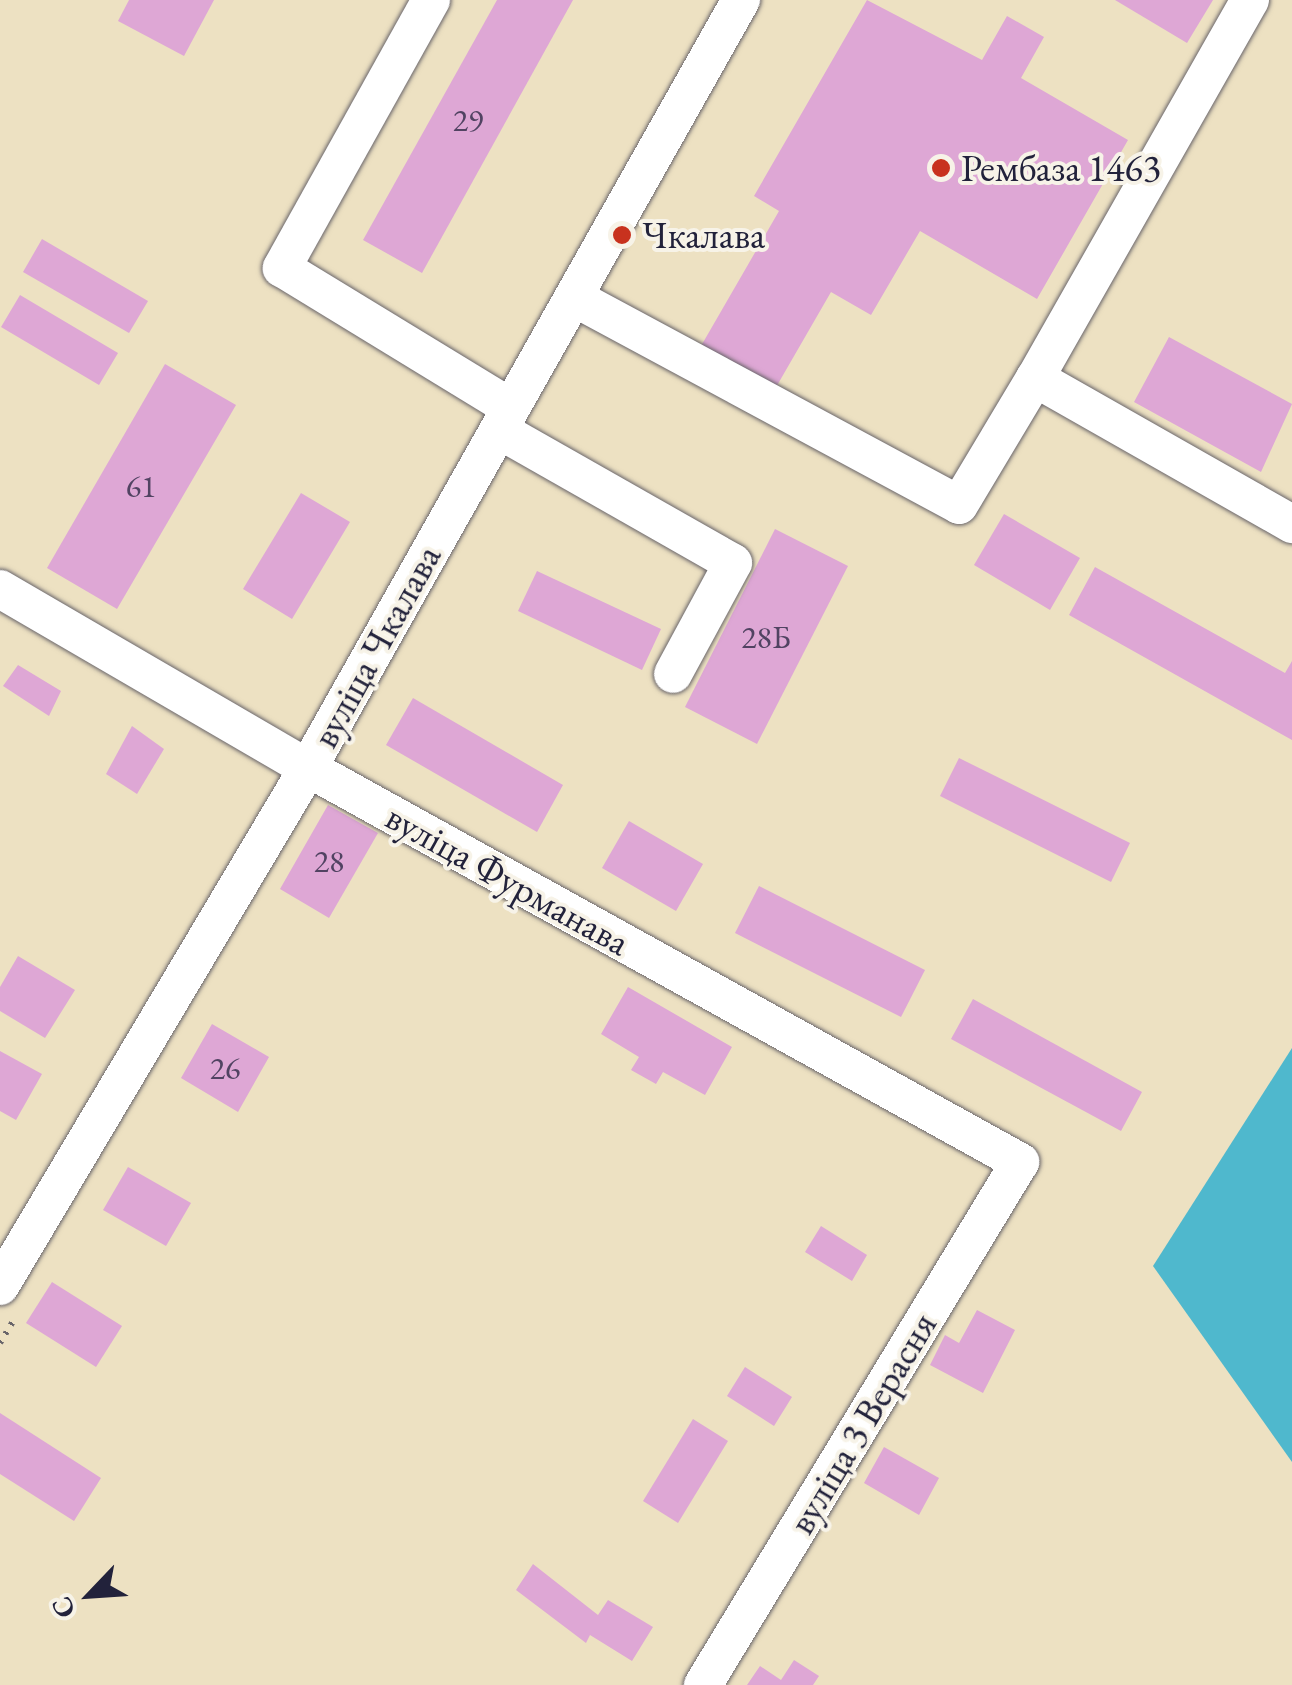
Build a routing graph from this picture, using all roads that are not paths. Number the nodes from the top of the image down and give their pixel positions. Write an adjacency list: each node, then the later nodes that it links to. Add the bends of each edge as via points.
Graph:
1 (431, 0): 6 (street, via 282,268)
2 (742, 0): 4 (street, вуліца Чкалава)
3 (1250, 0): 5 (street)
4 (575, 298): 5 (street, via 959,505); 6 (street, вуліца Чкалава)
5 (1035, 378): 7 (street)
6 (505, 419): 9 (street, via 733,563); 10 (street, вуліца Чкалава)
7 (1292, 524)
8 (0, 590): 10 (street, вуліца Фурманава)
9 (673, 674)
10 (308, 768): 11 (street, вуліца Фурманава); 12 (street, вуліца Чкалава)
11 (1020, 1162): 13 (street, вуліца 3 Верасня)
12 (0, 1286)
13 (703, 1685)

